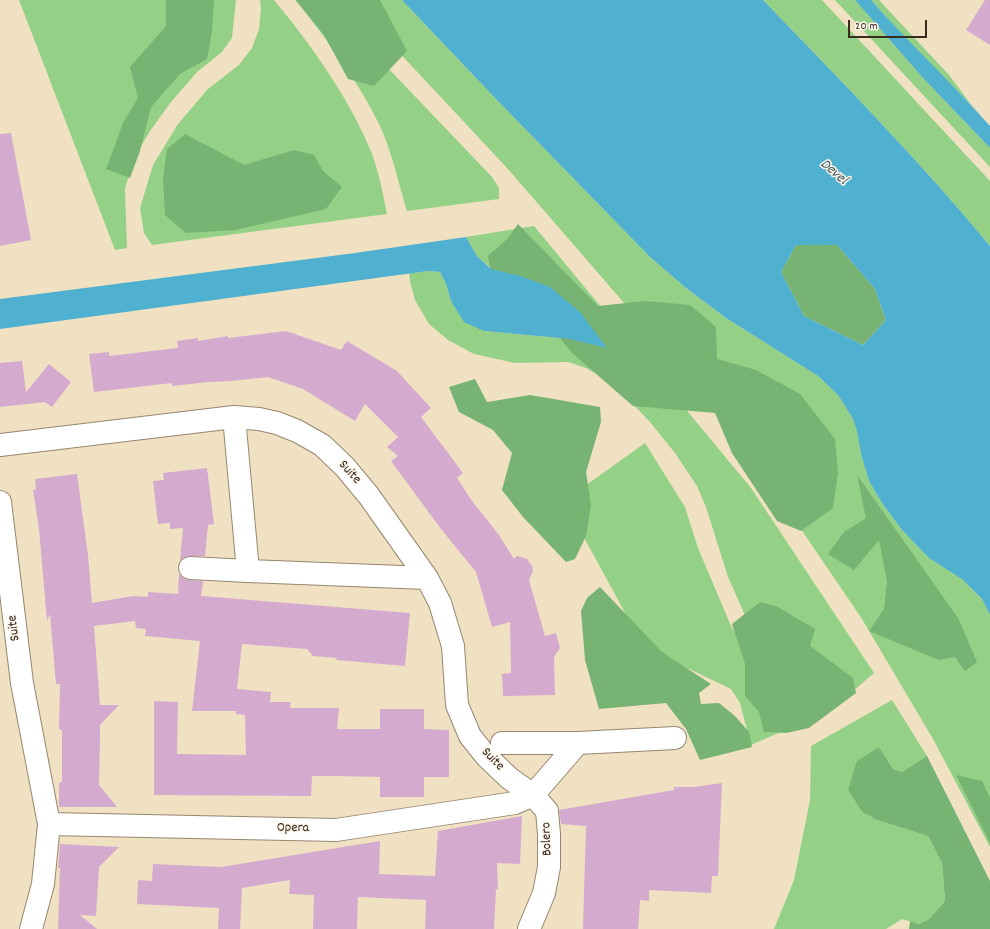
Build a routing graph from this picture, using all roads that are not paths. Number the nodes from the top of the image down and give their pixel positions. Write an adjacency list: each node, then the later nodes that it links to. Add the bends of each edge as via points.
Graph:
1 (234, 418): 2 (street, Suite); 5 (street); 6 (street, Suite, via 277,423 322,445 369,496)
2 (0, 445)
3 (0, 502): 11 (street, Suite, via 22,683)
4 (190, 568): 5 (street)
5 (248, 571): 6 (street)
6 (427, 578): 10 (street, Suite, via 440,603 453,646 457,705 470,736 509,778)
7 (675, 738): 9 (street)
8 (502, 743): 9 (street)
9 (578, 743): 10 (street)
10 (533, 795): 11 (street, Opera, via 514,804 336,830); 13 (street, Bolero, via 547,811 549,867 544,893)
11 (49, 824): 12 (street, via 43,884)
12 (31, 929)
13 (529, 929)

